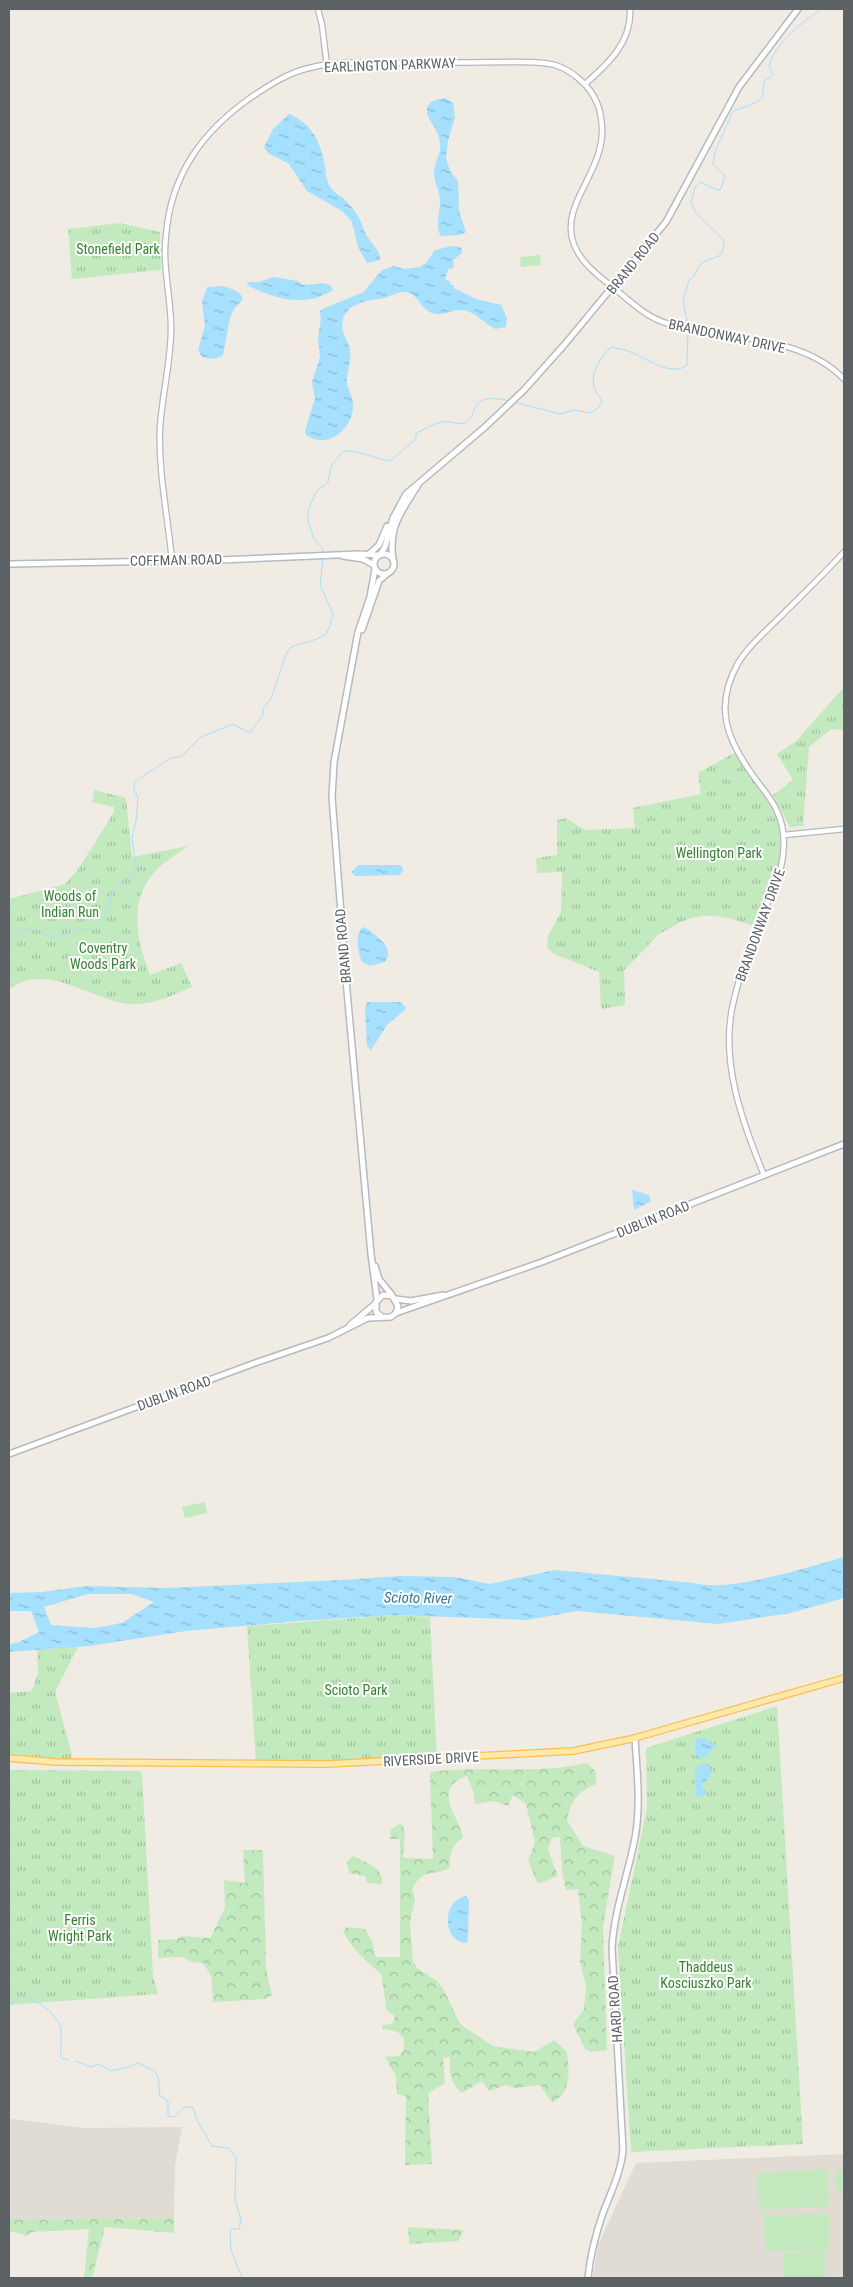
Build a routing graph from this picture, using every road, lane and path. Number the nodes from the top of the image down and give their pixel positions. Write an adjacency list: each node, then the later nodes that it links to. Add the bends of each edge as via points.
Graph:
1 (318, 9): 4 (street)
2 (630, 9): 5 (street, via 624,41 609,62)
3 (798, 9): 6 (main road, BRAND ROAD, via 739,87 673,211)
4 (327, 66): 5 (street, EARLINGTON PARKWAY, via 546,63 568,70); 14 (street, EARLINGTON PARKWAY, via 309,68 275,82 217,124 190,157 170,205 165,238 171,325 160,428)
5 (585, 84): 6 (street, EARLINGTON PARKWAY, via 600,111 603,141 572,217 571,233 579,255)
6 (613, 287): 7 (street, BRANDONWAY DRIVE, via 645,314 667,324 788,348 826,363); 8 (main road, BRAND ROAD, via 519,395)
7 (844, 379)
8 (420, 480): 9 (main road, BRAND ROAD, via 406,494); 15 (main road, BRAND ROAD, via 394,527)
9 (392, 518): 11 (main road, BRAND ROAD, via 380,545); 12 (main road, BRAND ROAD)
10 (844, 552): 21 (street, BRANDONWAY DRIVE, via 752,644 727,684 724,706 727,729 741,759 778,812)
11 (369, 554): 12 (main road, COFFMAN ROAD); 13 (main road, COFFMAN ROAD)
12 (380, 555): 15 (main road, via 389,555); 17 (main road, via 375,560)
13 (342, 556): 14 (main road, COFFMAN ROAD); 17 (main road, COFFMAN ROAD, via 363,559)
14 (172, 560): 16 (main road, COFFMAN ROAD)
15 (393, 560): 18 (main road, via 394,566)
16 (9, 564)
17 (375, 567): 18 (main road, via 379,573); 19 (main road, BRAND ROAD)
18 (388, 573): 19 (main road, BRAND ROAD, via 379,581)
19 (357, 639): 24 (main road, BRAND ROAD, via 334,762 332,796 346,991)
20 (844, 829): 21 (street)
21 (784, 835): 23 (street, BRANDONWAY DRIVE, via 784,858 742,972 731,1015 732,1070 745,1124)
22 (844, 1144): 23 (main road, DUBLIN ROAD)
23 (764, 1174): 25 (main road, DUBLIN ROAD)
24 (371, 1254): 26 (main road, BRAND ROAD, via 379,1279); 27 (main road, BRAND ROAD)
25 (461, 1291): 26 (main road, DUBLIN ROAD, via 411,1302); 28 (main road, DUBLIN ROAD)
26 (394, 1298): 27 (main road, via 386,1295); 28 (main road, via 398,1306)
27 (376, 1302): 29 (main road, via 376,1312); 30 (main road, DUBLIN ROAD)
28 (396, 1313): 29 (main road)
29 (382, 1317): 30 (main road, DUBLIN ROAD, via 368,1318)
30 (340, 1333): 31 (main road, DUBLIN ROAD)
31 (9, 1454)
32 (844, 1678): 33 (main road, RIVERSIDE DRIVE)
33 (635, 1738): 34 (main road, RIVERSIDE DRIVE, via 573,1751 346,1764 74,1762); 35 (main road, HARD ROAD, via 638,1810 635,1839 614,1923 612,1948 623,2150 595,2242)
34 (9, 1758)
35 (588, 2278)

